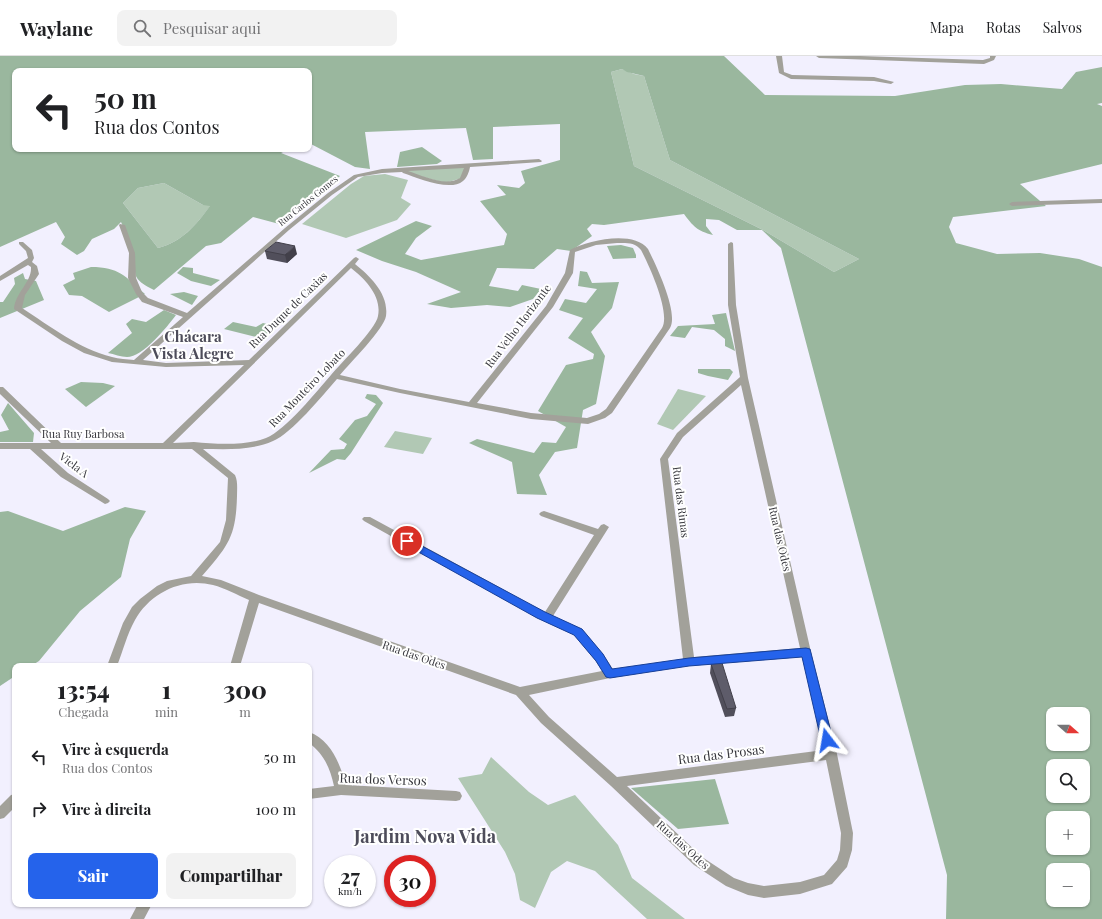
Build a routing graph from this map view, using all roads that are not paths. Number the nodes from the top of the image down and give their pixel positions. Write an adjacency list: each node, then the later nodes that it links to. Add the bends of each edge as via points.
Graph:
1 (779, 56): 4 (street, via 782,73 787,76 874,79)
2 (819, 56): 3 (street, via 984,62 992,60)
3 (993, 56)
4 (891, 82)
5 (539, 161): 6 (street, Rua Carlos Gomes)
6 (468, 165): 7 (street, Rua Carlos Gomes); 7 (street, via 462,178 452,184)
7 (398, 170): 16 (street, Rua Carlos Gomes, via 368,173 351,178 287,229)
8 (1102, 201): 9 (street)
9 (1012, 204)
10 (122, 225): 16 (street, via 132,253 133,281 139,292 145,300)
11 (21, 243): 13 (street, via 30,253 31,258)
12 (731, 244): 20 (street, Rua das Odes, via 733,310)
13 (28, 262): 15 (street); 18 (street, via 36,270 18,303 18,309 22,313 87,351 112,360)
14 (354, 262): 17 (street, Rua Duque de Caxias); 19 (street, Rua Monteiro Lobato, via 373,285 380,300 382,318 365,344)
15 (0, 279)
16 (188, 316): 18 (street, Rua Carlos Gomes)
17 (250, 362): 18 (street, via 166,365); 25 (street, Rua Duque de Caxias)
18 (135, 363)
19 (334, 376): 22 (street, Rua Velho Horizonte); 26 (street, Rua Monteiro Lobato, via 290,425 274,438 245,445)
20 (744, 378): 34 (street, Rua das Odes); 35 (street, Rua das Rimas, via 680,435 664,459)
21 (0, 389): 24 (street)
22 (472, 404): 22 (street, Rua Velho Horizonte, via 531,416 573,421 588,421 609,411 669,321 659,282 642,246 620,241 579,247 572,252 569,274 553,302)
23 (31, 445): 24 (street, Rua Ruy Barbosa); 27 (street, Rua Ruy Barbosa); 28 (street, Viela A, via 73,480)
24 (58, 445): 25 (street, Rua Ruy Barbosa)
25 (166, 445): 26 (street, Rua Monteiro Lobato)
26 (193, 445): 31 (street, via 232,478 232,508 226,539)
27 (0, 446)
28 (105, 501)
29 (544, 514): 33 (street, via 602,530)
30 (367, 519): 33 (street)
31 (194, 579): 32 (street, Rua das Odes, via 213,582); 36 (street, via 156,590 136,610 119,644)
32 (255, 598): 37 (street); 39 (street, Rua das Odes)
33 (547, 618): 38 (street, via 578,632)
34 (806, 652): 35 (street); 41 (street, Rua das Odes)
35 (689, 662): 38 (street)
36 (113, 663)
37 (236, 663)
38 (610, 674): 39 (street)
39 (520, 692): 42 (street, Rua das Odes, via 545,720)
40 (312, 739): 43 (street, via 327,751 335,765)
41 (831, 754): 42 (street, Rua das Prosas); 42 (street, Rua das Odes, via 847,832 843,864 828,880 782,891 764,892 730,882 698,861)
42 (615, 782)
43 (341, 790): 44 (street, Rua dos Versos); 45 (street, Rua dos Versos)
44 (312, 794)
45 (456, 796)
46 (12, 801): 47 (street)
47 (0, 814)
48 (144, 907): 49 (street)
49 (136, 919)

